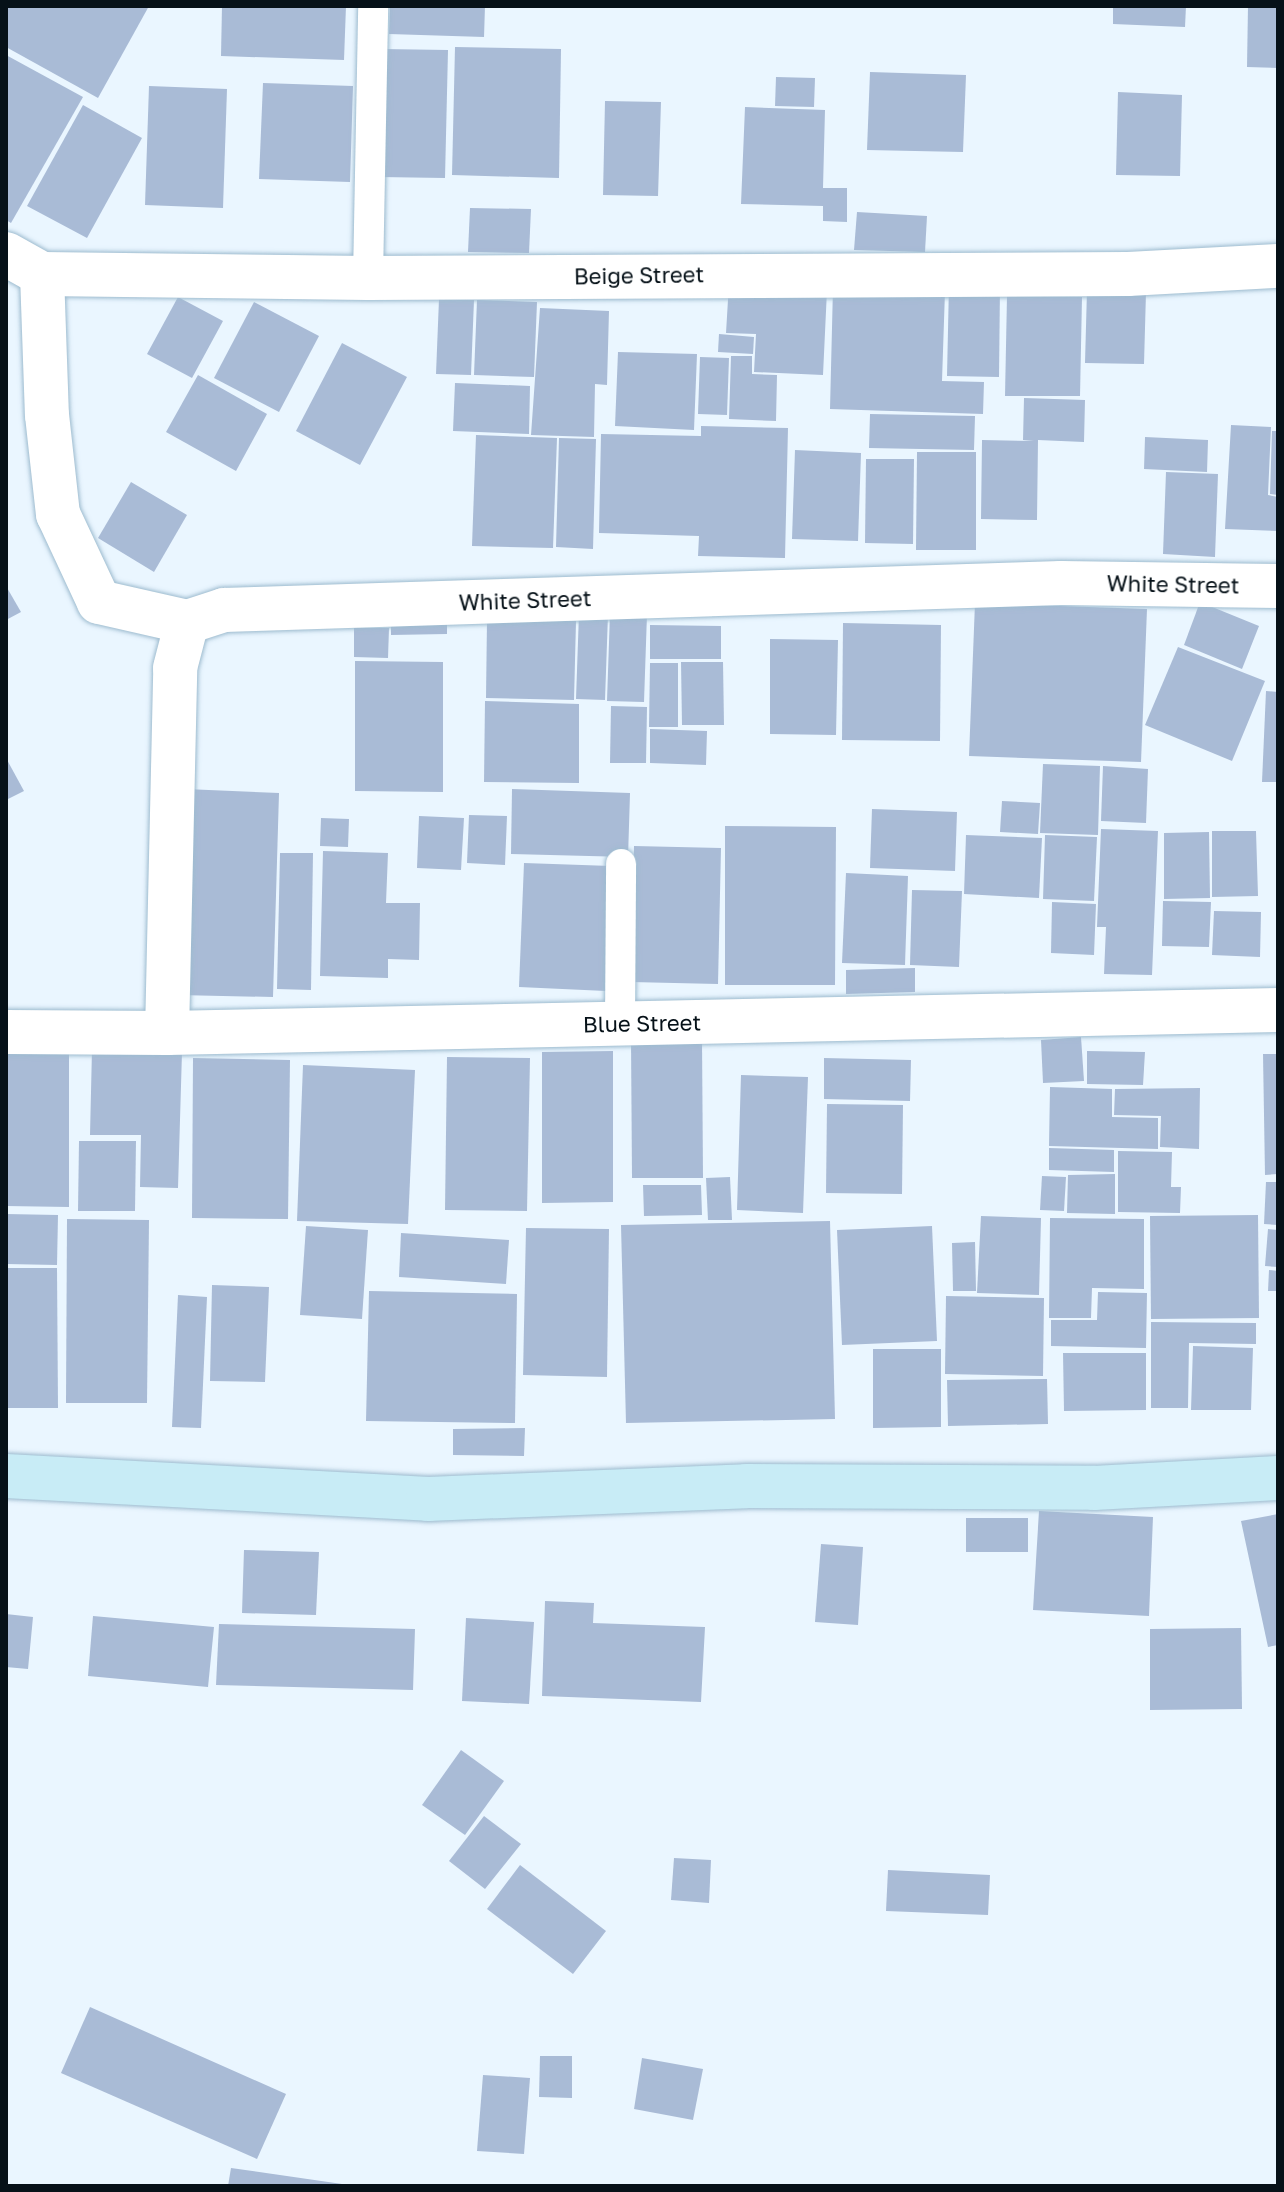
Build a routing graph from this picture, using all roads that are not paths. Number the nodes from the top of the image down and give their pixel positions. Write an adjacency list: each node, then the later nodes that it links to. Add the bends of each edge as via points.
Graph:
1 (373, 6): 4 (lane)
2 (24, 264): 4 (street, Beige Street); 6 (street, via 58,514 99,602)
3 (1278, 266): 4 (street, Beige Street, via 1128,274)
4 (368, 278)
5 (1278, 586): 6 (street, White Street, via 1061,583 240,609)
6 (187, 622): 11 (street, via 175,668)
7 (621, 864): 9 (lane)
8 (1278, 1010): 9 (street, Blue Street)
9 (620, 1023): 11 (street, Blue Street)
10 (6, 1032): 11 (street, Blue Street)
11 (167, 1033)
12 (6, 1476): 13 (street, via 428,1499 746,1486 1094,1488)
13 (1278, 1478)

